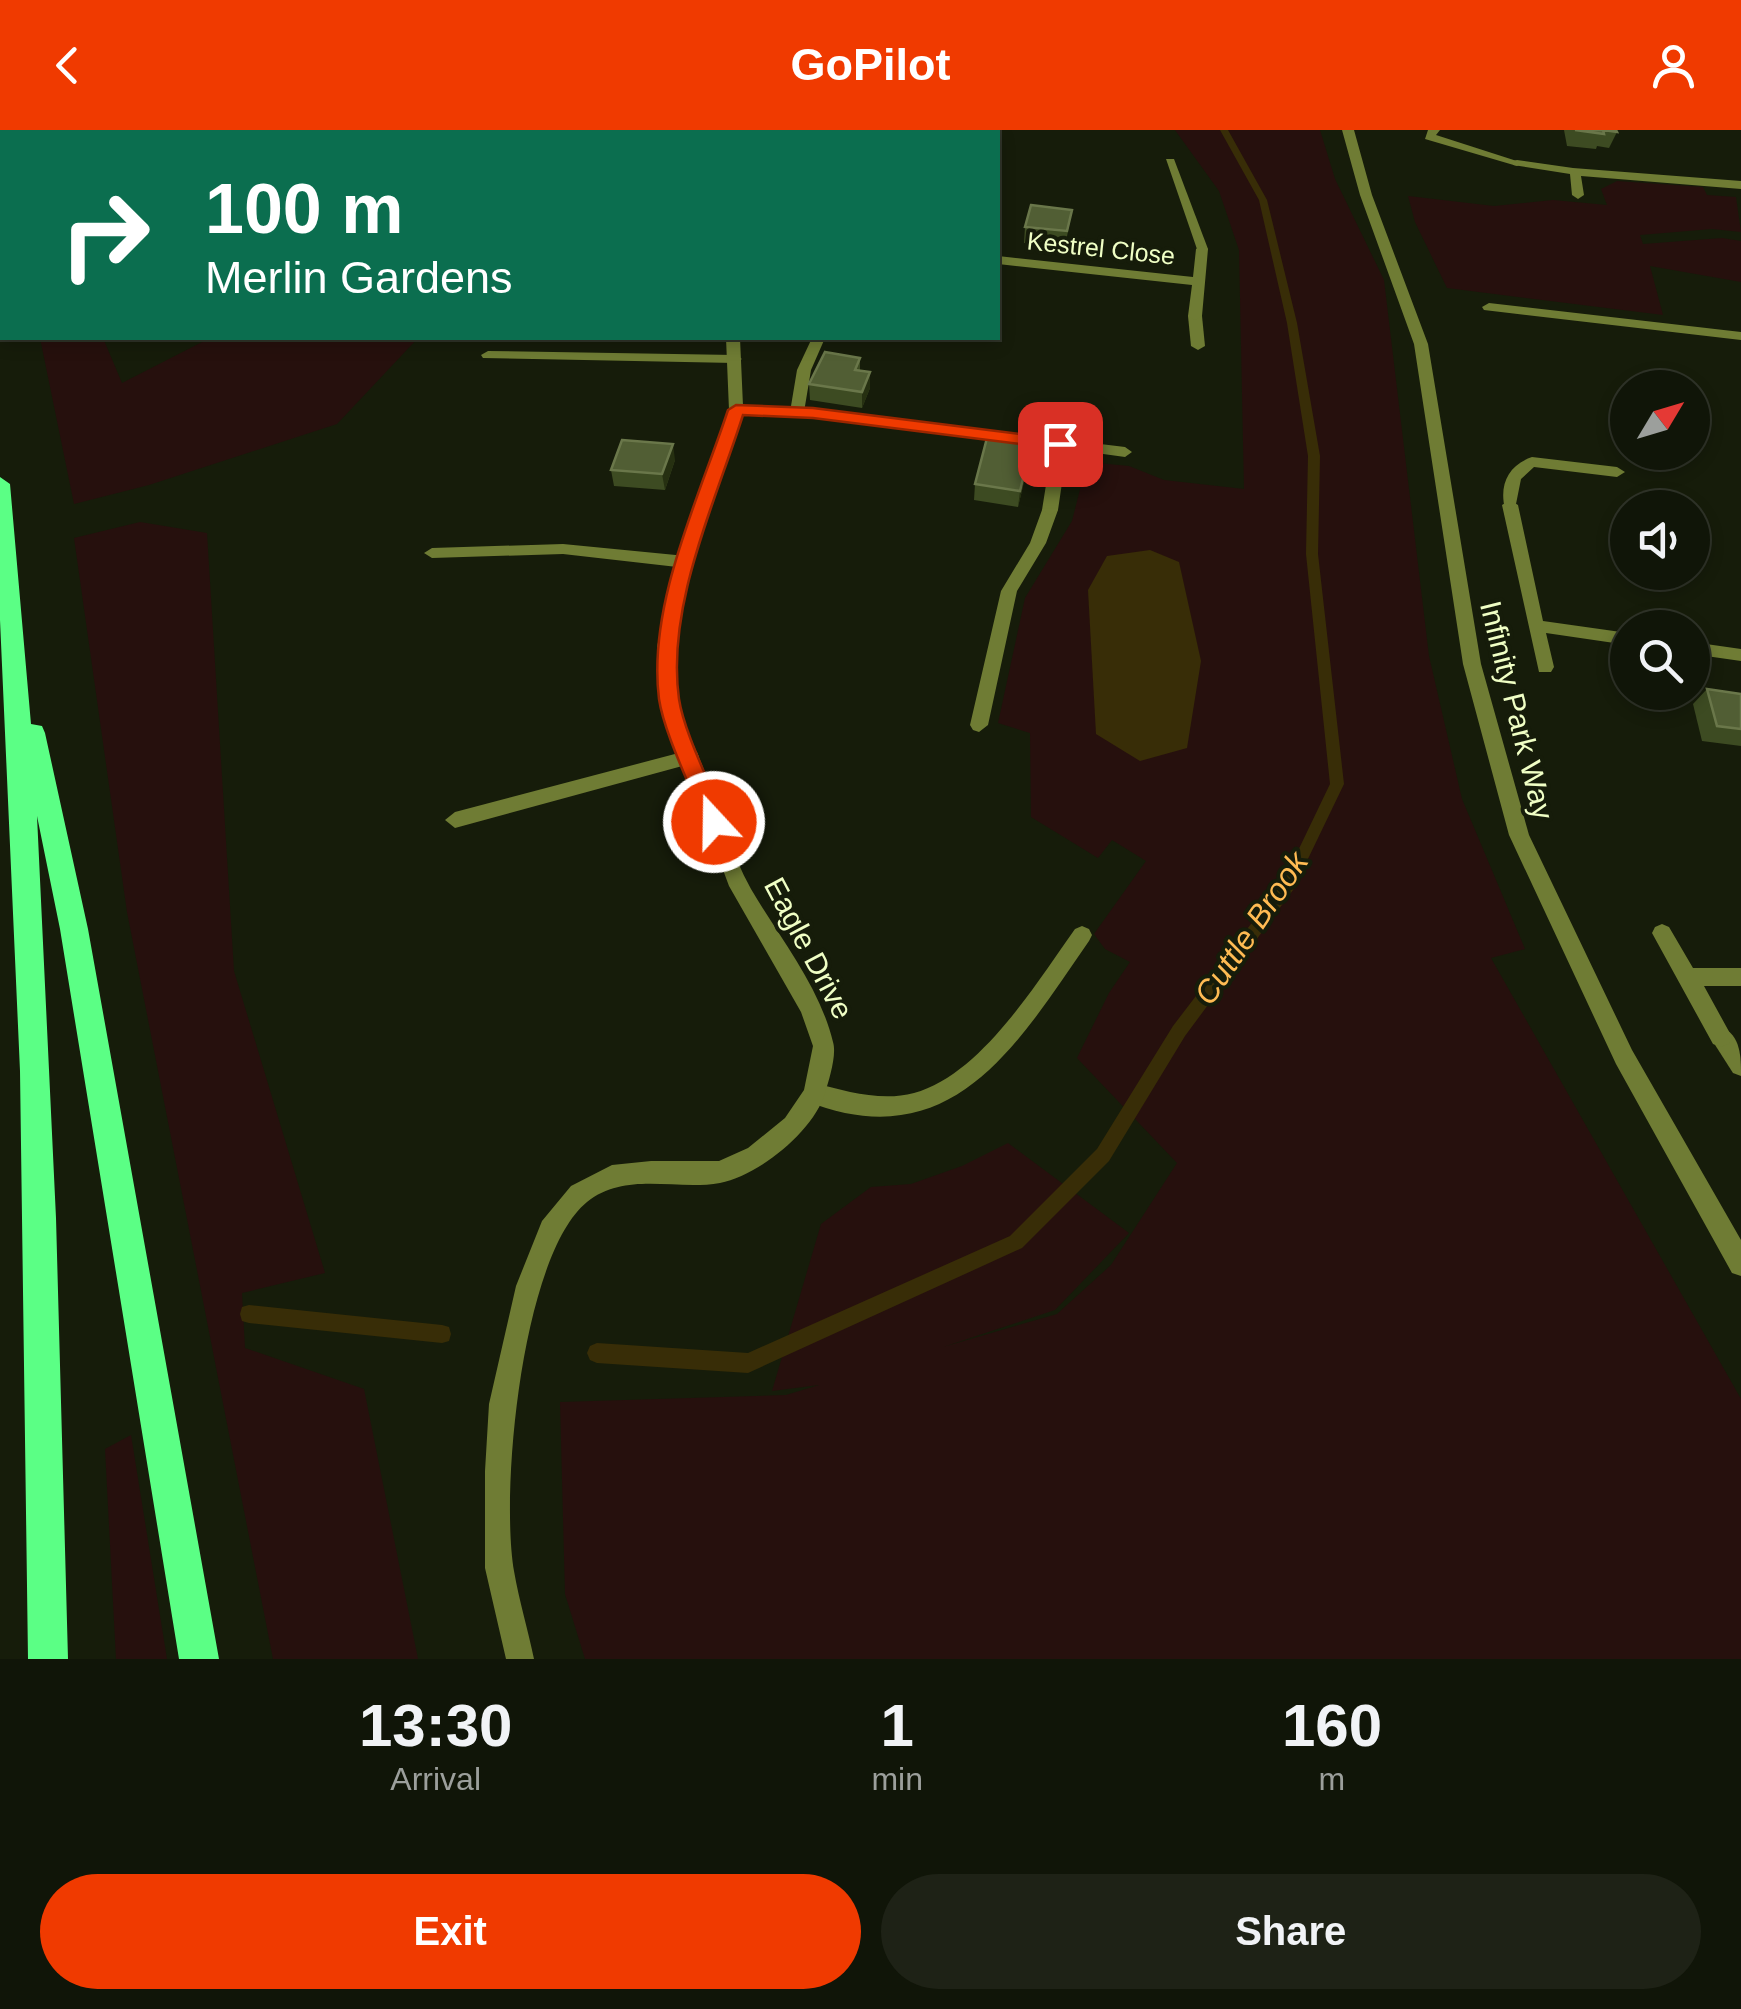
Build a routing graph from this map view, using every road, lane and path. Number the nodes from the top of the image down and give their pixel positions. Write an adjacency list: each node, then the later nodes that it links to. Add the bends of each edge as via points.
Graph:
1 (1348, 130): 38 (street, Infinity Park Way, via 1421,344 1472,664 1520,835 1624,1057)
2 (1434, 130): 4 (street, via 1429,137 1442,142)
3 (1170, 161): 8 (street, Kestrel Close, via 1202,249)
4 (1575, 175): 5 (street); 6 (street)
5 (1741, 185)
6 (1578, 195)
7 (1000, 260): 8 (street, Kestrel Close)
8 (1199, 282): 12 (street, Kestrel Close)
9 (1489, 307): 10 (street)
10 (1741, 336)
11 (817, 340): 16 (street)
12 (1198, 346)
13 (734, 348): 14 (street); 15 (street, Eagle Drive)
14 (488, 355)
15 (736, 410): 16 (street); 22 (street, Eagle Drive)
16 (797, 412): 17 (street)
17 (1060, 444): 18 (street); 29 (street, via 1050,510 1009,592)
18 (1125, 452)
19 (1617, 472): 23 (street, via 1532,462 1510,482)
20 (0, 484): 25 (highway)
21 (432, 553): 22 (street, via 563,549)
22 (686, 562): 30 (street, Eagle Drive, via 666,647 670,702)
23 (1538, 626): 24 (street); 28 (street)
24 (1610, 636)
25 (14, 644): 39 (highway, via 40,1202); 40 (highway, via 74,929)
26 (1710, 651): 27 (street)
27 (1741, 655)
28 (1545, 667)
29 (979, 724)
30 (690, 757): 31 (street); 37 (street, Eagle Drive, via 739,886 810,1008 824,1046)
31 (455, 820)
32 (1662, 933): 35 (street)
33 (1082, 936): 37 (street, via 1031,1008 965,1078 915,1104 868,1107)
34 (1741, 976): 35 (street)
35 (1685, 977): 36 (street)
36 (1741, 1066)
37 (814, 1094): 41 (street, Eagle Drive, via 793,1126 756,1156 720,1172 612,1177 579,1194 550,1229 528,1286 506,1387 498,1472 499,1568)
38 (1741, 1264)
39 (48, 1659)
40 (198, 1659)
41 (520, 1659)

